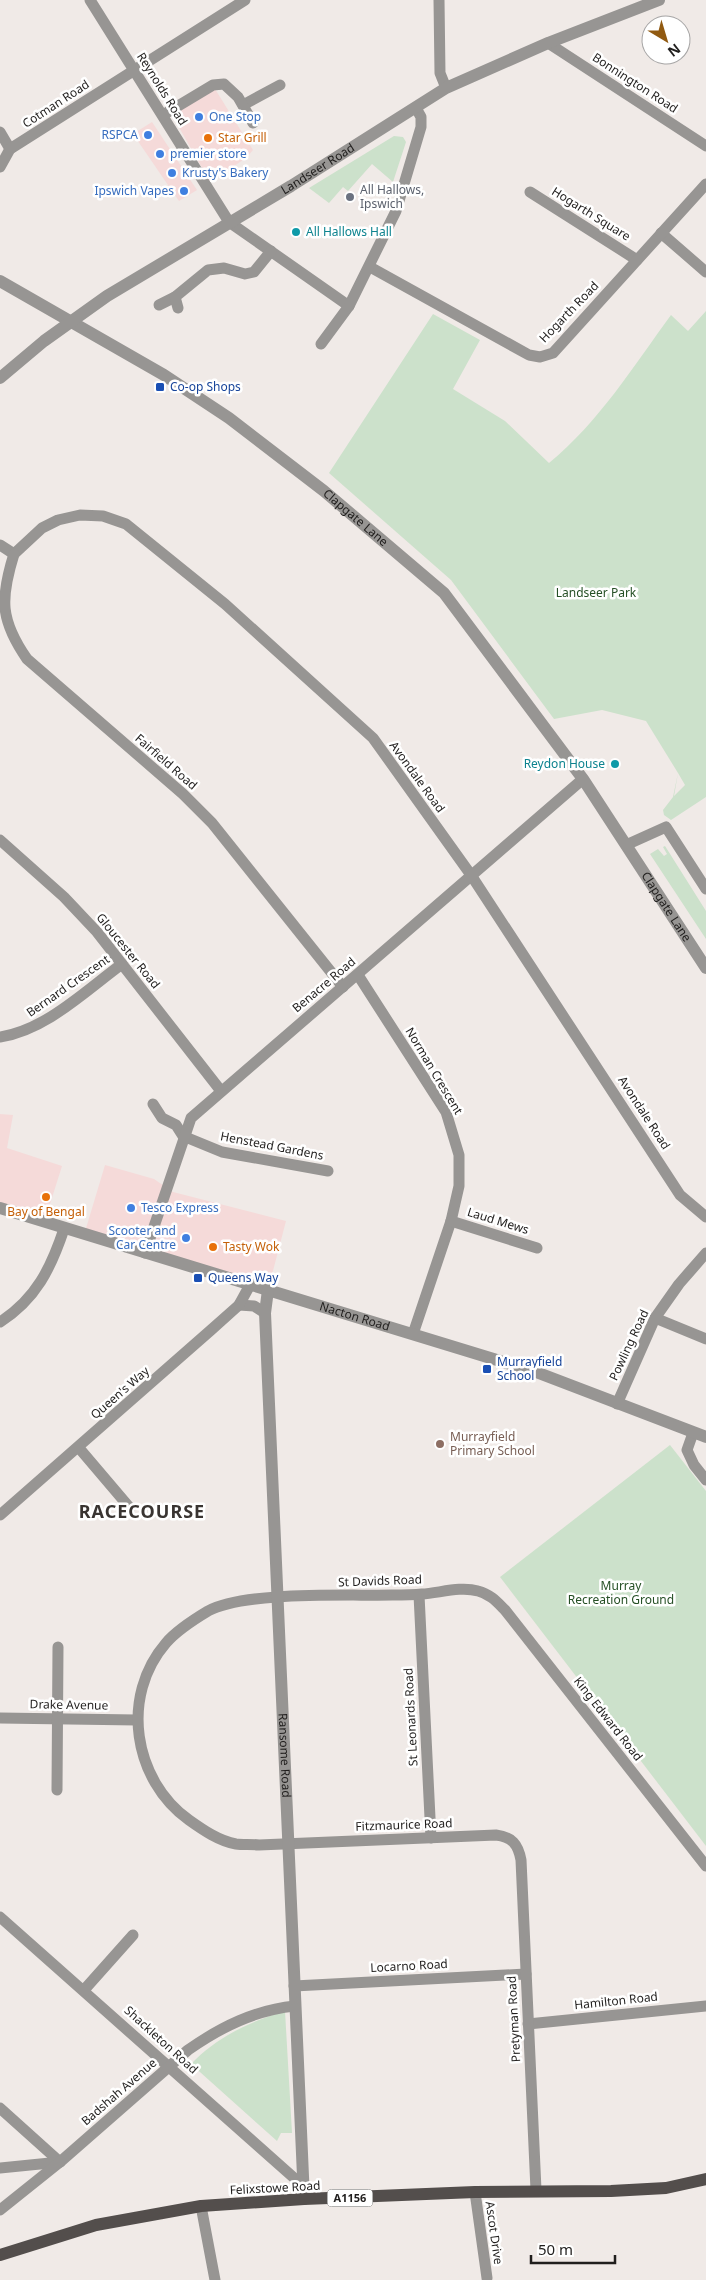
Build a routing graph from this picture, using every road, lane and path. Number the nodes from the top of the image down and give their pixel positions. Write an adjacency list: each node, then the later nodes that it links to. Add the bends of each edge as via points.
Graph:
1 (90, 0): 6 (street, Reynolds Road)
2 (245, 0): 6 (street, Cotman Road)
3 (439, 0): 8 (street, via 440,73)
4 (659, 0): 5 (street, Landseer Road)
5 (548, 43): 8 (street, Landseer Road); 14 (street, Bonnington Road)
6 (134, 70): 11 (street, Reynolds Road); 15 (street, Cotman Road)
7 (280, 85): 9 (street)
8 (446, 88): 10 (street, Landseer Road)
9 (243, 105): 11 (street, via 231,88 224,84 213,85); 12 (street)
10 (416, 108): 19 (street, Landseer Road); 23 (street, via 421,127 416,145 396,211)
11 (163, 115): 19 (street, Reynolds Road)
12 (253, 123)
13 (0, 132): 15 (street)
14 (706, 146)
15 (10, 149): 16 (street, Cotman Road)
16 (0, 167)
17 (706, 184): 20 (street, Hogarth Road)
18 (530, 192): 22 (street, Hogarth Square)
19 (229, 222): 21 (street, Reynolds Road); 28 (street, Landseer Road)
20 (662, 233): 22 (street, Hogarth Road); 24 (street)
21 (271, 252): 26 (street, via 254,272 245,274 224,268 208,270 176,303); 27 (street, Reynolds Road)
22 (637, 260): 23 (street, Hogarth Road, via 553,353 540,357 529,356 501,342)
23 (370, 267): 27 (street)
24 (706, 272)
25 (0, 281): 28 (street, Clapgate Lane)
26 (159, 305)
27 (349, 306): 29 (street)
28 (69, 322): 30 (street, Landseer Road); 33 (street, Clapgate Lane, via 164,375 229,418 324,491 444,593)
29 (321, 344)
30 (0, 378)
31 (0, 545): 32 (street)
32 (14, 554): 36 (street, Avondale Road, via 42,528 65,518 80,514 103,516 126,524 225,604 372,738); 41 (street, Fairfield Road, via 6,578 4,619 13,640 27,659 212,823)
33 (583, 779): 35 (street, Clapgate Lane); 36 (street, Benacre Road)
34 (0, 840): 38 (street, Gloucester Road, via 64,897)
35 (626, 845): 37 (street, via 666,827); 39 (street, Clapgate Lane)
36 (471, 875): 40 (street, Benacre Road); 48 (street, Avondale Road, via 680,1195)
37 (706, 889)
38 (122, 964): 42 (street, Bernard Crescent, via 36,1026); 43 (street, Gloucester Road)
39 (706, 968)
40 (358, 975): 41 (street, Benacre Road); 49 (street, Norman Crescent, via 446,1112 459,1155 459,1186)
41 (343, 986): 43 (street, Benacre Road)
42 (0, 1037)
43 (221, 1091): 45 (street, Benacre Road, via 191,1118)
44 (153, 1104): 45 (street, via 162,1118 176,1125)
45 (183, 1136): 46 (street, Henstead Gardens, via 222,1152); 52 (street, Benacre Road)
46 (328, 1171)
47 (0, 1208): 50 (street, Nacton Road)
48 (706, 1216)
49 (451, 1221): 51 (street, Laud Mews); 60 (street, Norman Crescent)
50 (64, 1229): 52 (street, Nacton Road); 59 (street, via 42,1282 29,1299)
51 (537, 1248)
52 (145, 1253): 54 (street, Nacton Road)
53 (706, 1253): 58 (street, Powling Road)
54 (250, 1285): 55 (street, Nacton Road); 56 (street, Queen's Way)
55 (268, 1290): 57 (street, Ransome Road); 60 (street, Nacton Road)
56 (239, 1304): 57 (street, via 254,1306); 65 (street, Queen's Way)
57 (265, 1313): 71 (street, Ransome Road)
58 (655, 1318): 61 (street); 62 (street, Powling Road)
59 (0, 1322)
60 (413, 1334): 62 (street, Nacton Road, via 536,1372)
61 (706, 1339)
62 (617, 1404): 63 (street, Nacton Road)
63 (693, 1433): 64 (street, Nacton Road); 66 (street, via 687,1450)
64 (706, 1437)
65 (79, 1448): 67 (street); 68 (street, Queen's Way)
66 (706, 1480)
67 (130, 1508)
68 (0, 1515)
69 (484, 1593): 70 (street, St Davids Road, via 469,1589); 80 (street, King Edward Road, via 505,1610)
70 (419, 1595): 71 (street, St Davids Road); 77 (street, St Leonards Road)
71 (276, 1598): 75 (street, St Davids Road, via 233,1603 210,1610 183,1627 152,1664 142,1689); 78 (street, Ransome Road)
72 (58, 1647): 74 (street)
73 (0, 1718): 74 (street, Drake Avenue)
74 (58, 1719): 75 (street, Drake Avenue); 76 (street)
75 (137, 1720): 78 (street, Fitzmaurice Road, via 140,1745 153,1780 162,1796 177,1811 201,1829 235,1844)
76 (57, 1790)
77 (431, 1838): 78 (street, Fitzmaurice Road); 79 (street, Fitzmaurice Road, via 505,1836)
78 (287, 1843): 84 (street, Ransome Road)
79 (518, 1846): 83 (street, Pretyman Road)
80 (706, 1866)
81 (0, 1916): 85 (street, Shackleton Road)
82 (133, 1934): 85 (street)
83 (526, 1974): 84 (street, Locarno Road); 88 (street, Pretyman Road)
84 (294, 1986): 86 (street, Ransome Road)
85 (84, 1990): 89 (street, Shackleton Road)
86 (295, 2006): 89 (street, Badshah Avenue, via 247,2017 225,2027 188,2050); 94 (street, Ransome Road)
87 (706, 2006): 88 (street, Hamilton Road)
88 (528, 2024): 95 (street, Pretyman Road)
89 (170, 2066): 91 (street, Badshah Avenue); 94 (street, Shackleton Road)
90 (0, 2108): 91 (street)
91 (60, 2162): 92 (street); 99 (street, Badshah Avenue)
92 (0, 2168)
93 (706, 2179): 95 (main road, Felixstowe Road / A1156, via 657,2188 611,2191)
94 (302, 2185): 97 (street, Ransome Road)
95 (536, 2190): 96 (main road, Felixstowe Road / A1156)
96 (475, 2192): 97 (main road, Felixstowe Road / A1156); 101 (street, Ascot Drive)
97 (304, 2199): 98 (main road, Felixstowe Road / A1156)
98 (201, 2206): 100 (main road, Felixstowe Road / A1156, via 96,2225); 102 (street)
99 (0, 2210)
100 (0, 2255)
101 (488, 2279)
102 (214, 2280)

